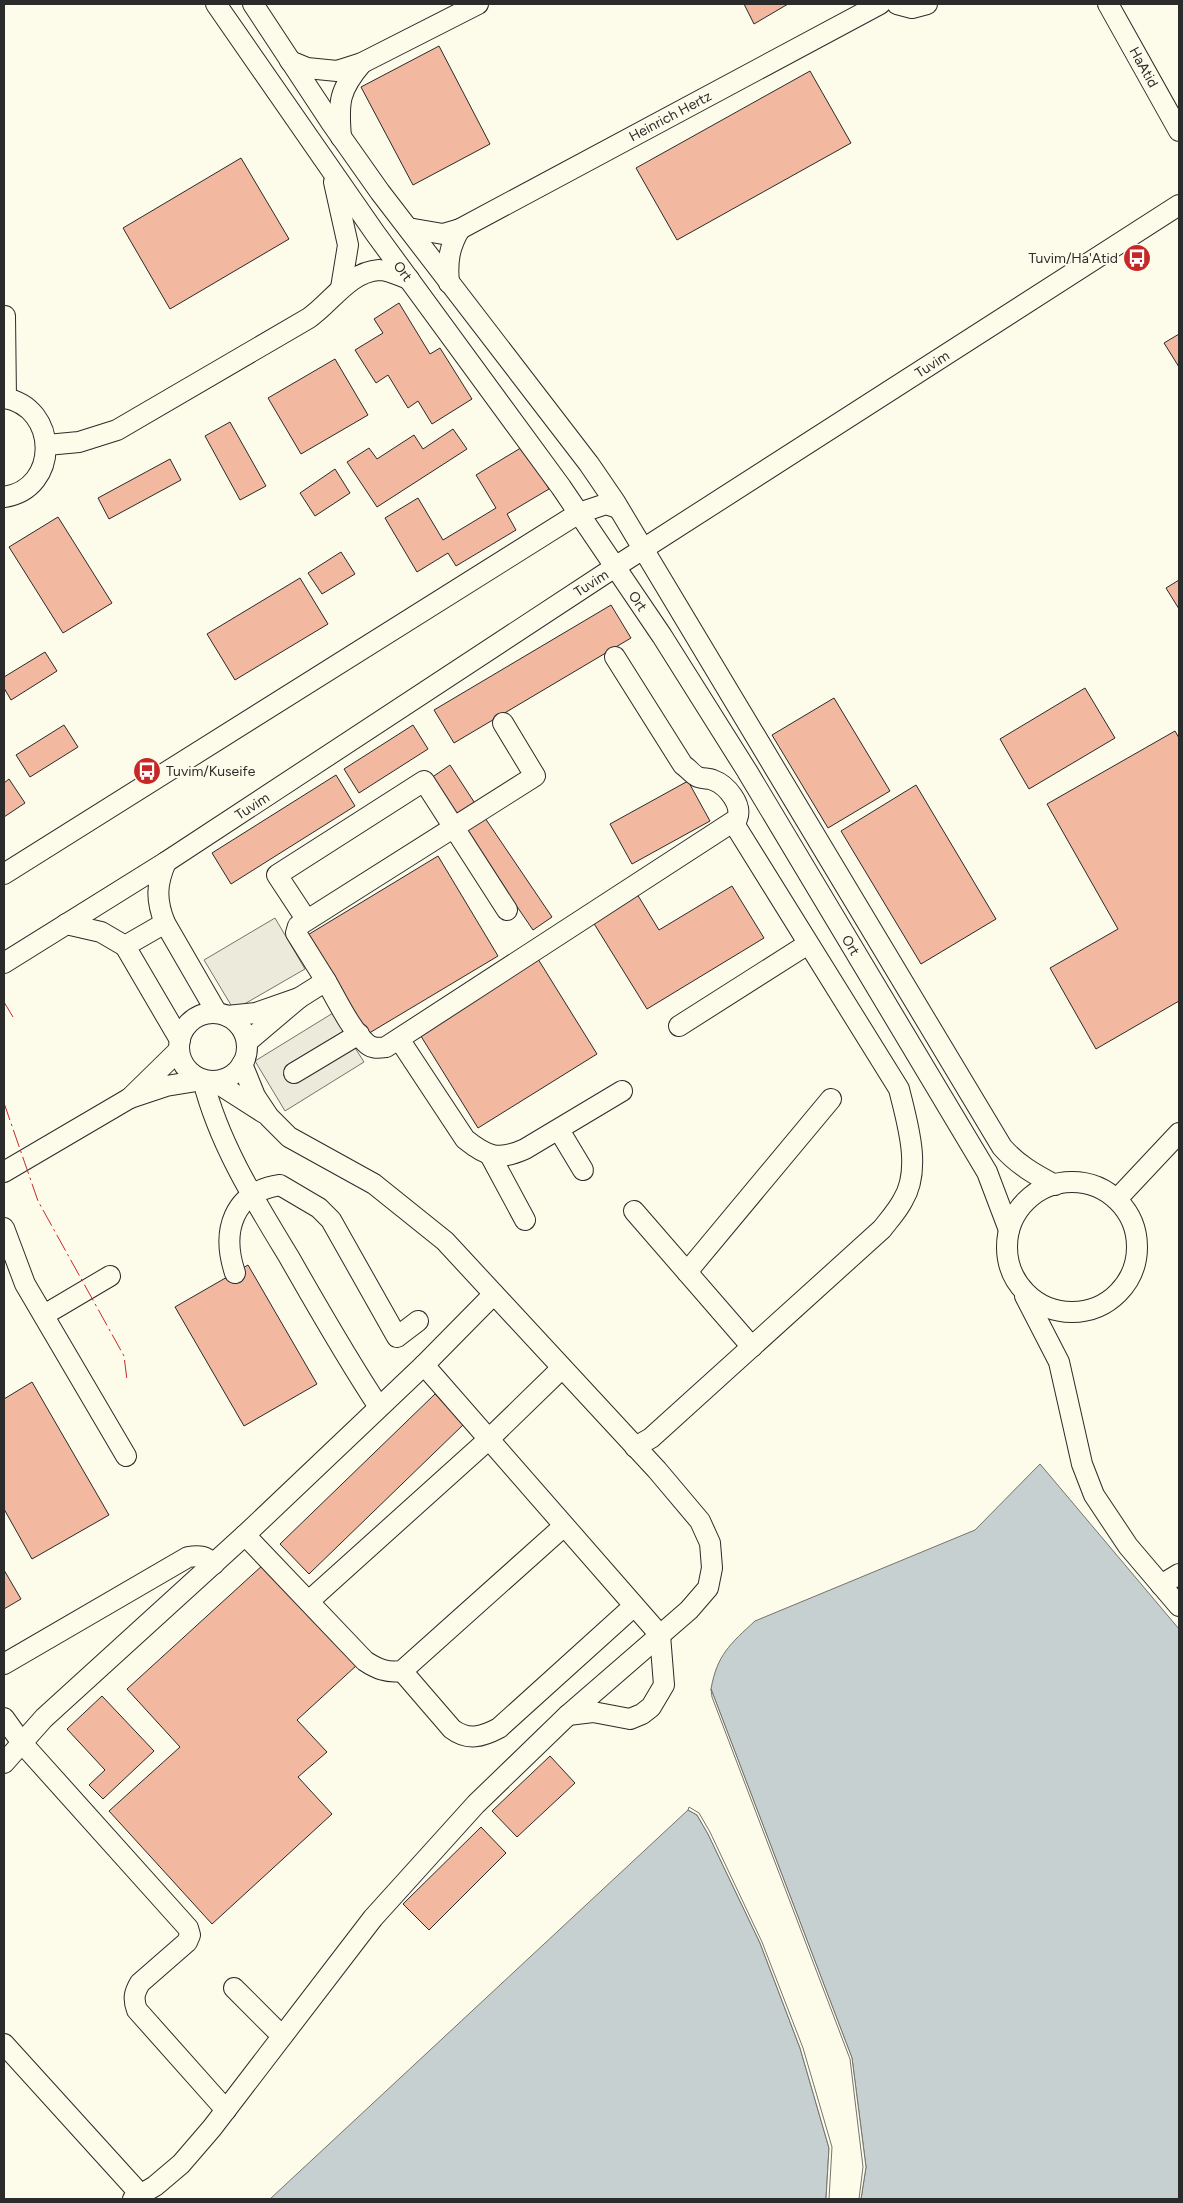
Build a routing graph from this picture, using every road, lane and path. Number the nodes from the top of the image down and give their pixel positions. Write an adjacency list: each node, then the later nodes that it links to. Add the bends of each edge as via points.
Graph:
1 (216, 4): 12 (street, Ort)
2 (253, 4): 8 (street, Ort)
3 (478, 4): 9 (street)
4 (880, 4): 15 (street, Heinrich Hertz)
5 (897, 4): 6 (street, via 912,8)
6 (927, 4)
7 (1108, 4): 10 (street, HaAtid)
8 (290, 61): 9 (street, via 321,71 337,71); 11 (street, Ort)
9 (362, 63): 11 (street, via 347,80 341,96)
10 (1179, 131)
11 (341, 137): 14 (street, Ort)
12 (332, 171): 16 (street, Ort); 18 (street, via 348,246)
13 (1179, 205): 25 (street, Tuvim)
14 (408, 228): 15 (street, Heinrich Hertz, via 443,234); 17 (street, Ort)
15 (460, 229): 17 (street, via 450,246)
16 (409, 279): 18 (street, via 380,270 368,272); 24 (street, Ort)
17 (449, 282): 23 (street, Ort, via 583,456)
18 (341, 288): 21 (street, via 309,318 117,430 78,442)
19 (5, 316): 20 (street)
20 (5, 398): 21 (street, via 31,411 40,422)
21 (47, 445): 22 (street, via 44,465 36,479 25,489)
22 (4, 497)
23 (618, 508): 24 (street, via 606,504); 25 (street, Ort)
24 (579, 513): 26 (street, Ort); 32 (street)
25 (644, 550): 26 (street, Tuvim); 60 (street, Ort, via 1002,1147 1028,1171)
26 (615, 567): 31 (street, Tuvim); 66 (street, Ort, via 747,770 987,1172)
27 (615, 657): 29 (street, via 683,765 697,777 724,785 740,813)
28 (503, 723): 30 (street, via 535,776)
29 (733, 822): 37 (street); 45 (street)
30 (454, 828): 33 (street); 34 (street); 34 (street, via 424,781 277,875)
31 (166, 862): 35 (street, via 157,891); 36 (street, Tuvim)
32 (4, 874)
33 (506, 910)
34 (306, 919): 40 (street, via 296,933)
35 (165, 923): 38 (street); 42 (street)
36 (66, 924): 38 (street, via 101,932); 39 (street, Tuvim)
37 (808, 944): 43 (street); 74 (street, via 899,1089 913,1165 904,1199 882,1229)
38 (125, 946): 47 (street)
39 (4, 963)
40 (326, 981): 41 (street); 44 (street)
41 (299, 998): 42 (street, via 256,1013); 46 (street)
42 (222, 1015): 46 (street, via 243,1031); 47 (street, via 196,1018 187,1025)
43 (679, 1026)
44 (359, 1034): 45 (street, via 368,1045 377,1048); 49 (street)
45 (399, 1039): 57 (street, via 466,1139)
46 (246, 1042): 48 (street)
47 (179, 1044): 50 (street, via 184,1066 192,1075); 52 (street)
48 (242, 1064): 50 (street, via 230,1076); 54 (street, via 255,1096)
49 (294, 1073)
50 (208, 1081): 52 (street, via 166,1086); 54 (street); 61 (street, via 208,1099 234,1164)
51 (622, 1091): 55 (street)
52 (130, 1098): 59 (street)
53 (831, 1100): 67 (street)
54 (269, 1117): 71 (street, via 289,1137 374,1184 445,1240)
55 (559, 1130): 57 (street, via 509,1157); 58 (street)
56 (1179, 1134): 62 (street)
57 (490, 1155): 64 (street)
58 (583, 1170)
59 (4, 1172)
60 (1055, 1184): 62 (street, via 1081,1182 1100,1188); 66 (street, via 1025,1201 1013,1217)
61 (253, 1196): 68 (street, via 238,1207 232,1220 230,1243); 73 (street, via 270,1186 280,1185 318,1208 331,1220 397,1337); 77 (street)
62 (1117, 1199): 70 (street, via 1130,1216 1136,1236 1137,1257 1131,1277 1118,1294 1101,1306 1081,1313 1047,1308)
63 (634, 1212): 67 (street)
64 (525, 1220)
65 (4, 1228): 72 (street, via 25,1284)
66 (1009, 1230): 70 (street, via 1006,1256 1012,1276)
67 (687, 1272): 74 (street)
68 (235, 1273)
69 (110, 1276): 72 (street)
70 (1023, 1292): 85 (street, via 1059,1362 1082,1464 1094,1495 1128,1546)
71 (494, 1294): 75 (street); 76 (street)
72 (44, 1315): 80 (street)
73 (418, 1321)
74 (752, 1347): 79 (street, via 651,1438)
75 (424, 1365): 77 (street); 78 (street)
76 (562, 1368): 78 (street); 79 (street)
77 (379, 1407): 82 (street)
78 (489, 1439): 81 (street); 86 (street)
79 (635, 1447): 89 (street, via 700,1521 710,1543 712,1568 708,1588)
80 (126, 1456)
81 (564, 1526): 87 (street); 91 (street)
82 (246, 1535): 83 (street); 86 (street)
83 (214, 1564): 90 (street, via 198,1555 188,1557); 94 (street, via 44,1718)
84 (1179, 1574): 85 (street)
85 (1161, 1585): 88 (street)
86 (309, 1601): 91 (street, via 365,1661 378,1669)
87 (634, 1606): 89 (street); 91 (street, via 499,1728 485,1736 461,1736 452,1729)
88 (1179, 1606)
89 (660, 1635): 92 (street); 92 (street, via 664,1685 642,1714 630,1719 593,1712)
90 (4, 1664)
91 (402, 1671)
92 (568, 1715): 97 (street, via 476,1804 372,1918)
93 (4, 1718): 94 (street)
94 (22, 1743): 95 (street); 99 (street, via 188,1928 187,1942 140,1984 133,2000 136,2010)
95 (4, 1763)
96 (234, 1988): 97 (street)
97 (282, 2036): 99 (street)
98 (4, 2044): 100 (street)
99 (226, 2110): 100 (street, via 181,2164)
100 (137, 2197)

